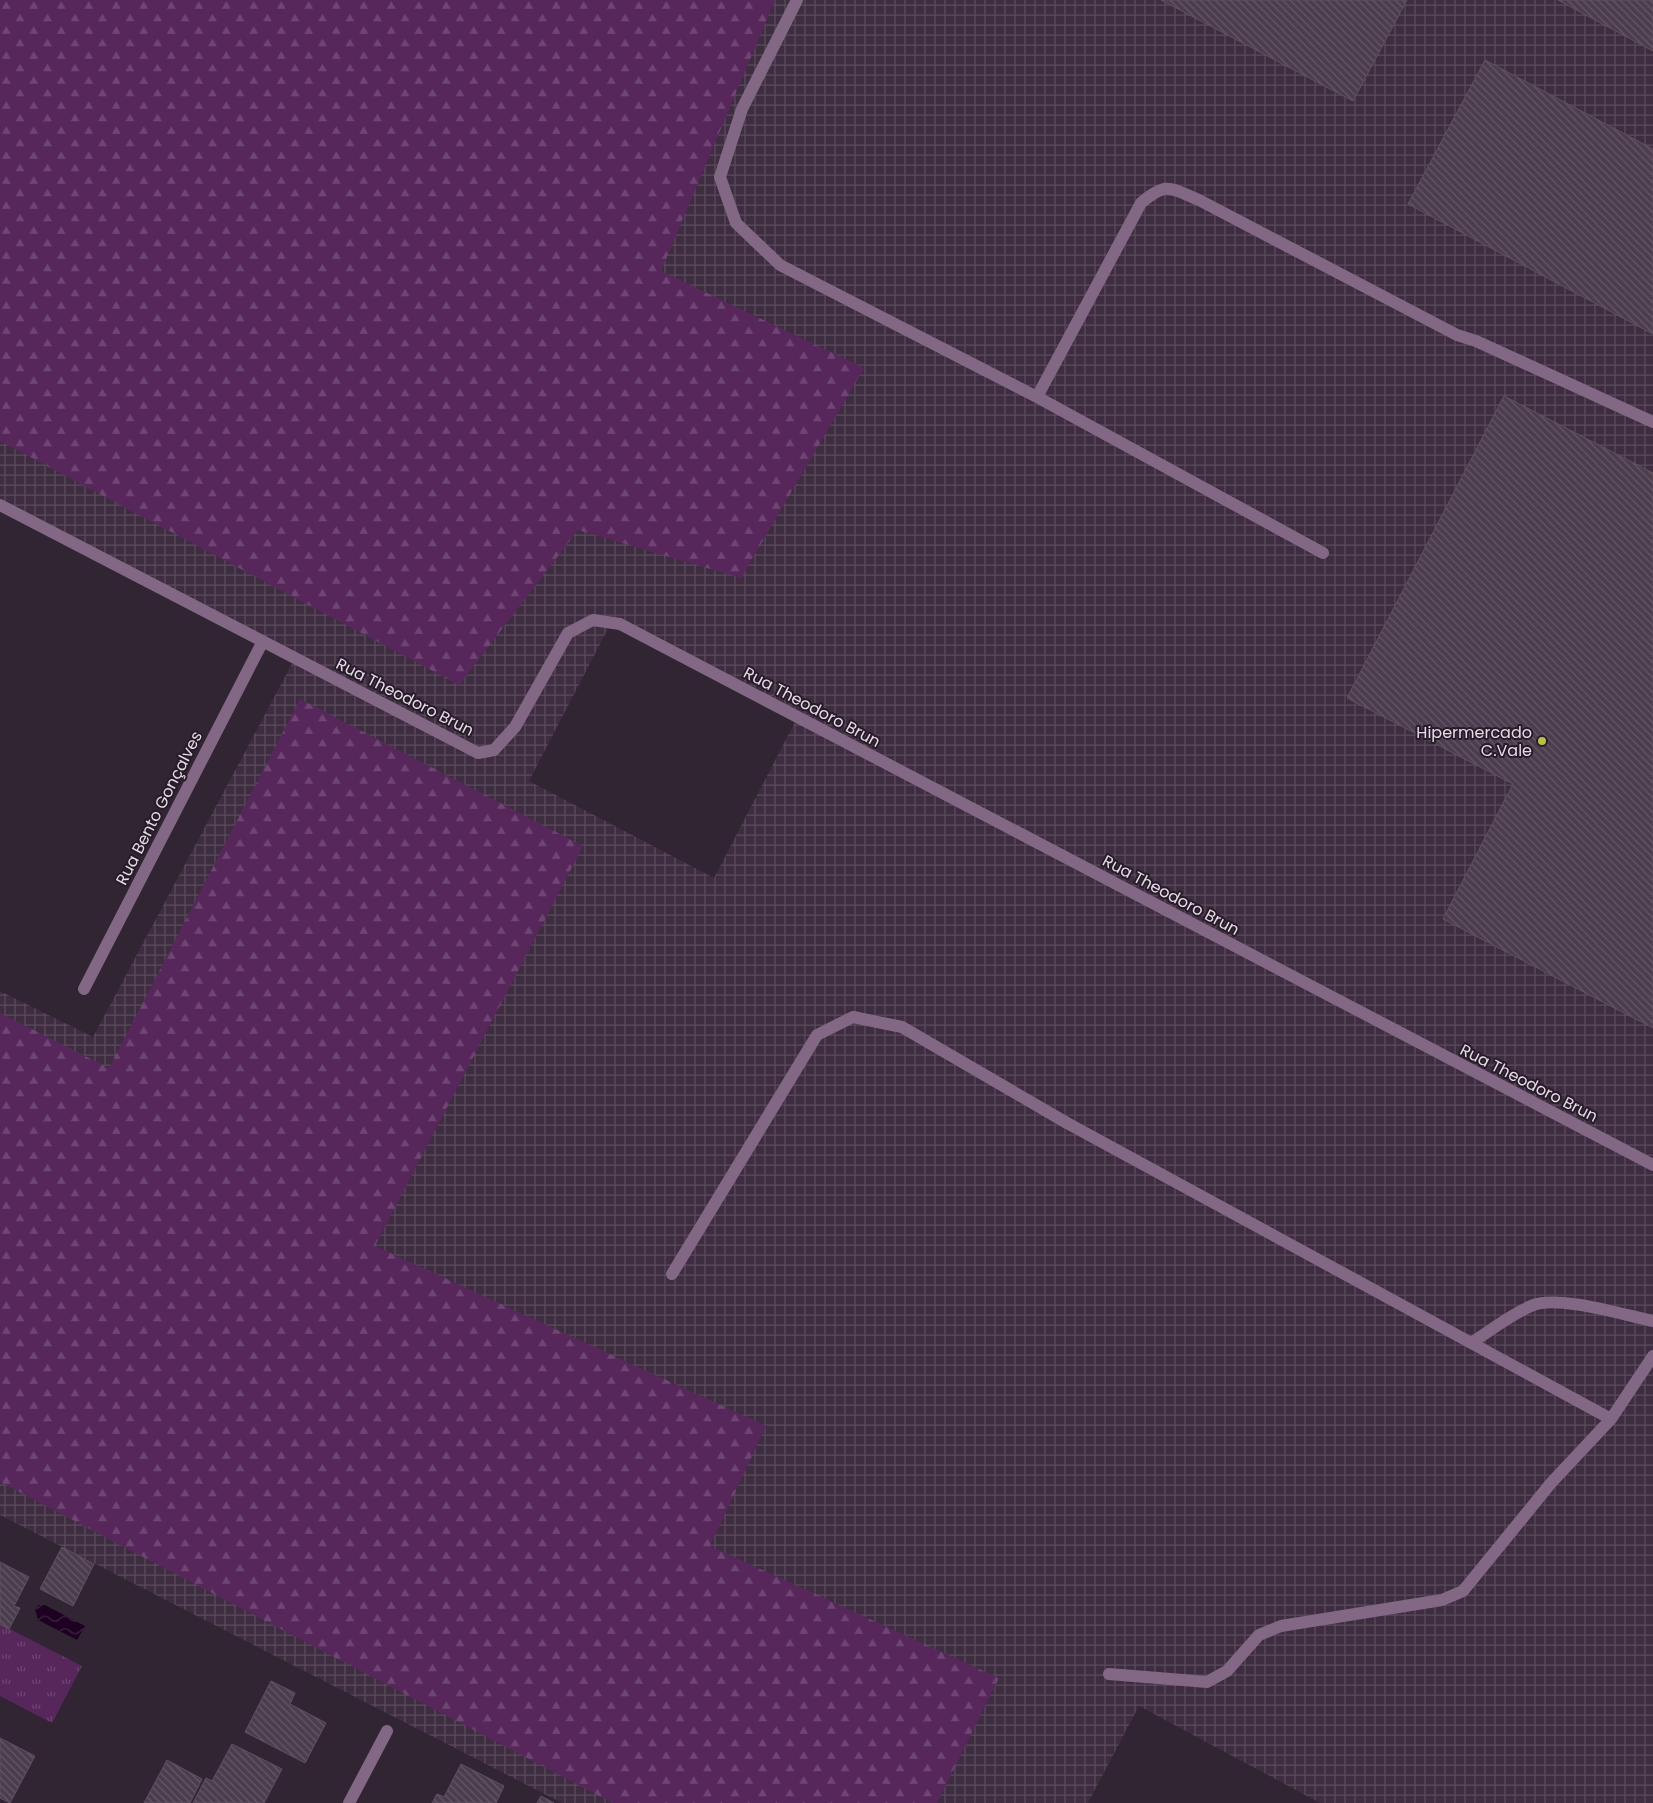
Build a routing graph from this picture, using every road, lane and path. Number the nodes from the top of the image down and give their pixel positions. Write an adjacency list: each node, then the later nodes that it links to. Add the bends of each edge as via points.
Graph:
1 (797, 0): 2 (street, via 742,109 720,177 736,223 780,265)
2 (1037, 397): 3 (street, via 1142,203 1157,190 1171,188 1457,335); 5 (street)
3 (1653, 422)
4 (0, 506): 6 (street, Rua Theodoro Brun)
5 (1323, 553)
6 (264, 641): 7 (street, Rua Bento Gonçalves); 8 (street, Rua Theodoro Brun, via 478,753 494,750 515,727 568,633 593,620 620,624)
7 (84, 989)
8 (1653, 1165)
9 (672, 1274): 11 (street, via 817,1035 853,1017 902,1027 1067,1123)
10 (1653, 1321): 11 (street, via 1548,1302 1531,1306)
11 (1471, 1343): 13 (street)
12 (1653, 1356): 13 (street)
13 (1610, 1419): 14 (street, via 1551,1483 1463,1591 1442,1600 1281,1626 1259,1635 1226,1671 1207,1682)
14 (1109, 1674)
15 (387, 1732): 16 (street)
16 (349, 1803)

